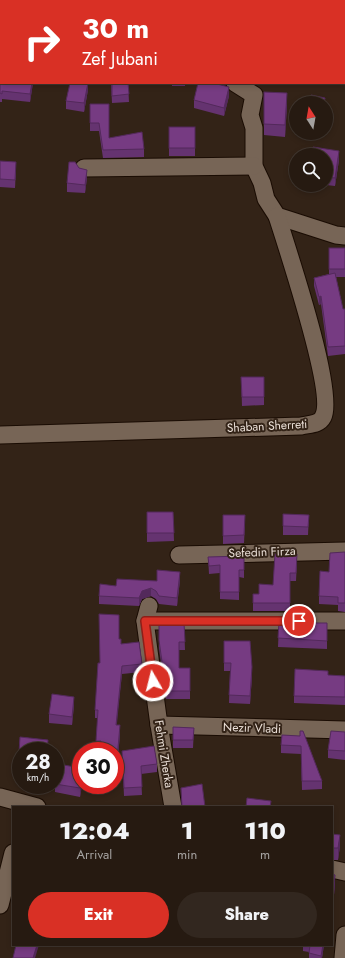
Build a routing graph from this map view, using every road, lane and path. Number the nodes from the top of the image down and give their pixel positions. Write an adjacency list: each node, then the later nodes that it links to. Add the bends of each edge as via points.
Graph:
1 (238, 84): 2 (street, Shaban Sherreti)
2 (256, 89): 3 (street, Shaban Sherreti, via 250,115 254,128)
3 (254, 166): 4 (street); 5 (street, Shaban Sherreti, via 266,199)
4 (84, 168)
5 (277, 216): 6 (street); 7 (street, Shaban Sherreti, via 309,318 322,381 326,410 318,423 301,426)
6 (345, 236)
7 (0, 435)
8 (345, 551): 9 (street, Sefedin Firza)
9 (179, 555)
10 (345, 621): 11 (street, Fehmi Zherka, via 147,614)
11 (159, 725): 12 (street, Nezir Vladi); 15 (street, Fehmi Zherka)
12 (345, 730)
13 (0, 797): 14 (street)
14 (29, 806)
15 (173, 806)
16 (12, 857): 19 (street)
17 (333, 869): 18 (street)
18 (345, 872)
19 (0, 905)
20 (345, 935): 21 (street)
21 (343, 958)

